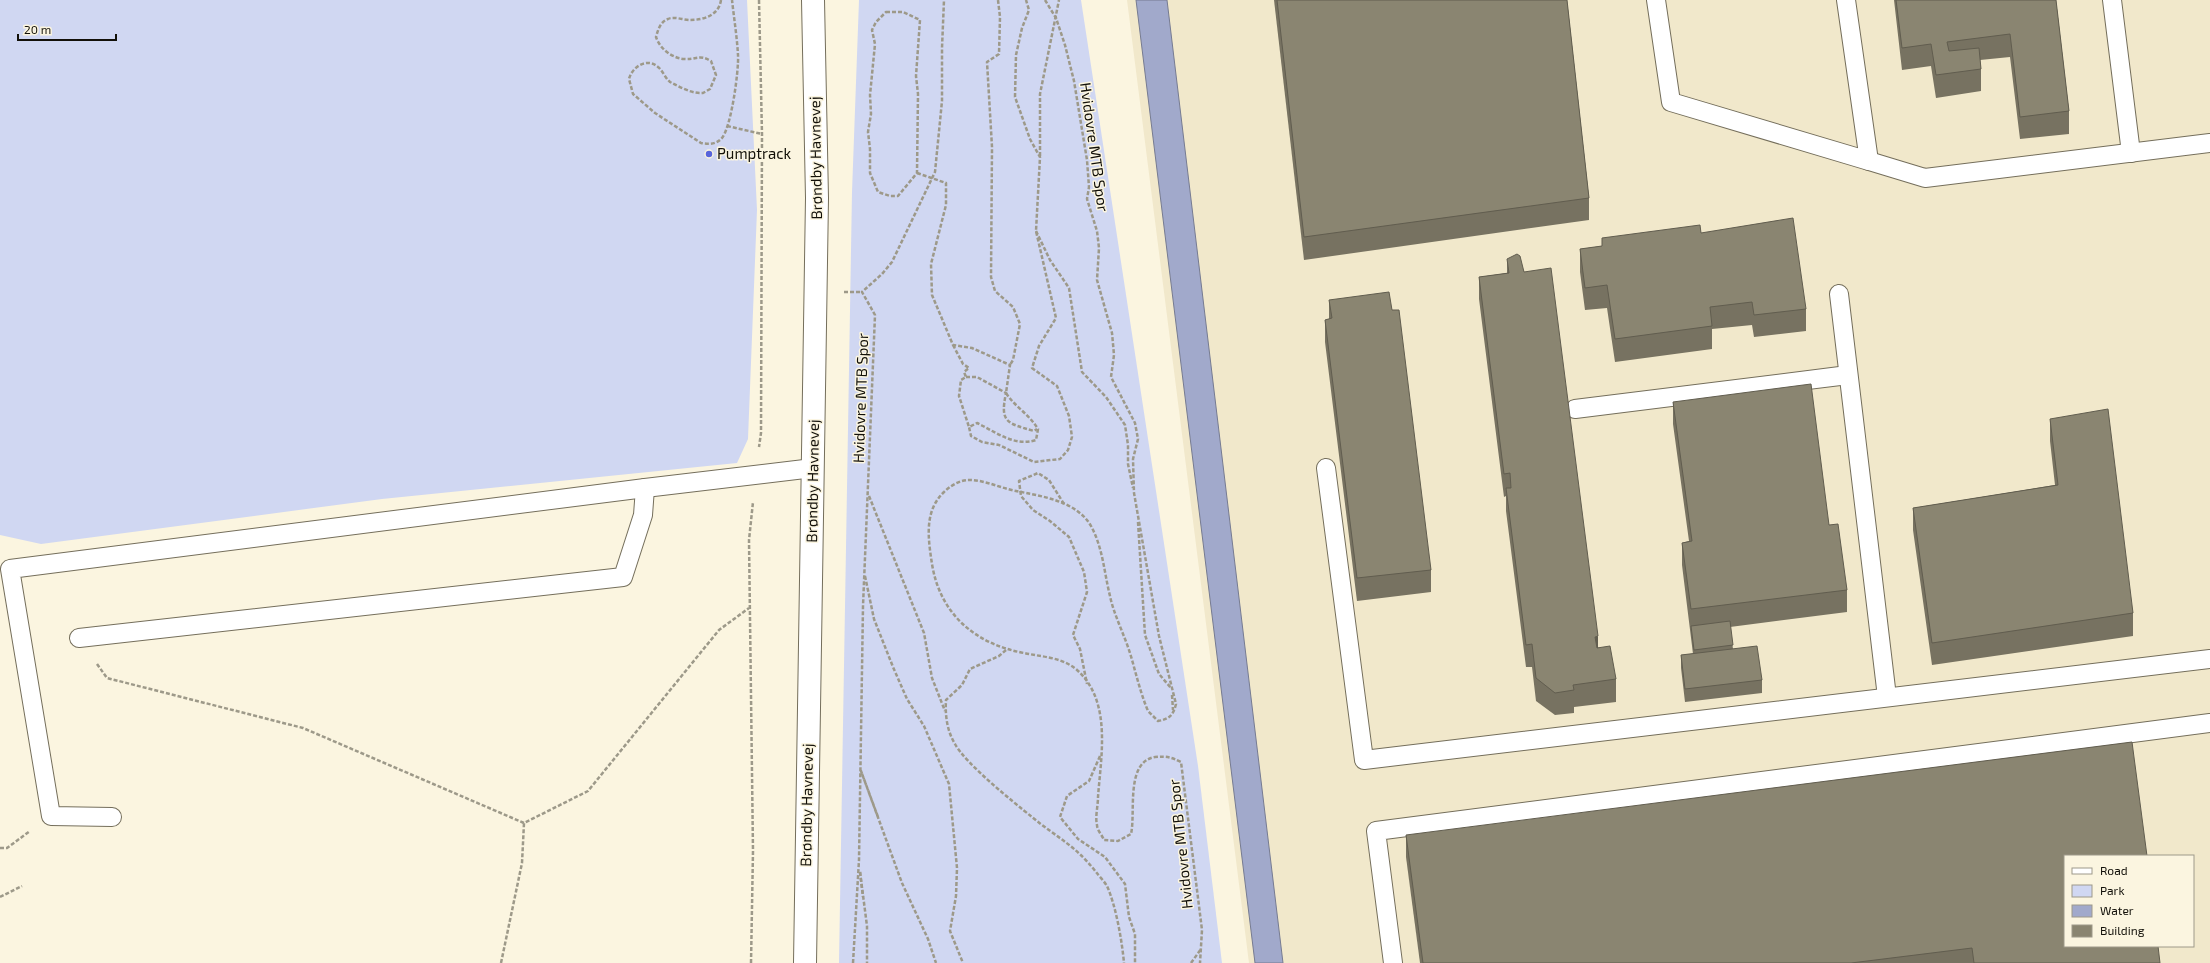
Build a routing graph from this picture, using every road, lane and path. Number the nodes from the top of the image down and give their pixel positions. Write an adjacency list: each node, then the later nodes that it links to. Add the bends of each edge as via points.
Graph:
1 (721, 0): 13 (path, via 720,7 712,16 689,20 667,19 661,24 656,37 662,48 670,54 685,59 704,57 711,61 716,75 710,89 703,93 691,91 669,81 657,66 645,63 630,74 629,83 633,94 655,113 701,143 721,140)
2 (732, 0): 13 (path, via 738,56 735,92)
3 (813, 0): 31 (street, Brøndby Havnevej, via 817,198)
4 (944, 0): 20 (path, Hvidovre MTB Spor, via 942,102 939,145)
5 (998, 0): 24 (path, via 999,54 987,62 992,147 991,277 996,291 1013,308 1020,324)
6 (1026, 0): 17 (path, via 1029,10 1016,55 1015,98 1030,139)
7 (1045, 0): 12 (path, Hvidovre MTB Spor)
8 (1059, 0): 12 (path, Hvidovre MTB Spor)
9 (1656, 0): 18 (lane, via 1671,102)
10 (1846, 0): 18 (lane)
11 (2112, 0): 16 (lane)
12 (1056, 18): 17 (path, Hvidovre MTB Spor, via 1040,94); 37 (path, Hvidovre MTB Spor, via 1074,81 1087,160 1087,199 1097,231 1099,248 1097,280 1112,333 1114,355 1111,377 1135,423 1138,439 1133,459)
13 (727, 126): 14 (path)
14 (762, 134)
15 (2210, 143): 16 (lane)
16 (2130, 153): 18 (lane, via 1925,178)
17 (1040, 157): 21 (path, Hvidovre MTB Spor)
18 (1869, 161)
19 (916, 173): 19 (path, via 898,196 878,192 870,173 868,132 875,44 872,30 886,12 903,12 920,20 916,76); 20 (path)
20 (933, 177): 23 (path, via 946,182 946,205 931,264 932,295); 35 (path, Hvidovre MTB Spor, via 892,262 862,292 875,315)
21 (1036, 231): 29 (path, Hvidovre MTB Spor, via 1056,318 1038,346 1032,368 1057,386 1069,416 1072,437 1068,450 1060,459 1034,462 998,445 982,442 971,436); 37 (path, Hvidovre MTB Spor, via 1050,260 1069,288 1082,372 1106,397 1125,425 1128,464)
22 (1839, 294): 25 (lane)
23 (953, 345): 24 (path, via 972,348); 26 (path, via 969,368 964,372)
24 (1010, 365): 27 (path)
25 (1848, 375): 28 (lane); 45 (lane)
26 (966, 377): 27 (path, via 977,377); 29 (path, via 962,380 959,396)
27 (1006, 393): 30 (path, via 1012,402 1030,416); 30 (path, via 1004,416 1009,422 1034,431)
28 (1575, 409)
29 (969, 427): 30 (path, via 977,423 1003,438 1026,443 1036,440)
30 (1038, 429)
31 (814, 468): 33 (lane); 59 (street, Brøndby Havnevej)
32 (1326, 468): 45 (lane, via 1364,760)
33 (645, 488): 40 (lane, via 643,515 623,577); 50 (lane, via 10,569)
34 (1020, 492): 36 (path, Hvidovre MTB Spor); 36 (path, Hvidovre MTB Spor, via 1019,481 1038,473 1049,480); 41 (path, Hvidovre MTB Spor, via 967,480 950,486 936,500 929,518 932,566 938,589 965,626 980,639); 43 (path, Hvidovre MTB Spor, via 1033,510 1069,537 1084,572 1087,592 1073,635 1080,649)
35 (868, 495): 38 (path, Hvidovre MTB Spor); 46 (path, via 924,633 932,678)
36 (1064, 503): 44 (path, Hvidovre MTB Spor, via 1090,525 1105,562 1108,588 1144,703 1158,721 1166,720 1173,715 1176,704)
37 (1137, 511): 44 (path, Hvidovre MTB Spor, via 1159,636); 44 (path, Hvidovre MTB Spor, via 1145,635 1159,674)
38 (864, 573): 49 (path, Hvidovre MTB Spor); 63 (path, Hvidovre MTB Spor, via 874,619 893,667 907,699 924,726 949,784 957,868 956,896 950,931)
39 (750, 607): 52 (path, via 719,630 588,791)
40 (79, 638): 52 (path, via 107,678 303,728)
41 (1006, 650): 43 (path, Hvidovre MTB Spor, via 1061,660 1078,670); 46 (path, via 999,656 970,669 962,685 946,700)
42 (2210, 659): 45 (lane)
43 (1087, 684): 48 (path, Hvidovre MTB Spor, via 1101,717)
44 (1172, 689)
45 (1887, 698)
46 (945, 712): 64 (path, via 955,745 974,767 1031,817 1071,844 1107,886 1123,945)
47 (2210, 723): 68 (lane, via 1376,831)
48 (1101, 754): 57 (path, Hvidovre MTB Spor, via 1096,826 1104,840 1118,841 1131,834 1134,783 1142,765 1149,758 1168,755 1181,762 1202,930); 65 (path, Hvidovre MTB Spor, via 1088,781 1067,796 1060,817 1078,839 1105,857 1125,884 1129,917 1135,934)
49 (861, 770): 54 (path, Hvidovre MTB Spor); 62 (path, Hvidovre MTB Spor, via 902,883 928,939)
50 (51, 816): 51 (lane); 53 (path, via 8,848)
51 (112, 817)
52 (524, 823): 58 (path, via 522,863)
53 (0, 848)
54 (859, 866): 60 (path, Hvidovre MTB Spor); 61 (path, Hvidovre MTB Spor, via 867,926)
55 (22, 886): 56 (path)
56 (0, 897)
57 (1201, 949): 66 (path); 67 (path, Hvidovre MTB Spor)
58 (501, 963)
59 (805, 963)
60 (853, 963)
61 (867, 963)
62 (936, 963)
63 (963, 963)
64 (1124, 963)
65 (1135, 963)
66 (1190, 963)
67 (1200, 963)
68 (1393, 963)

